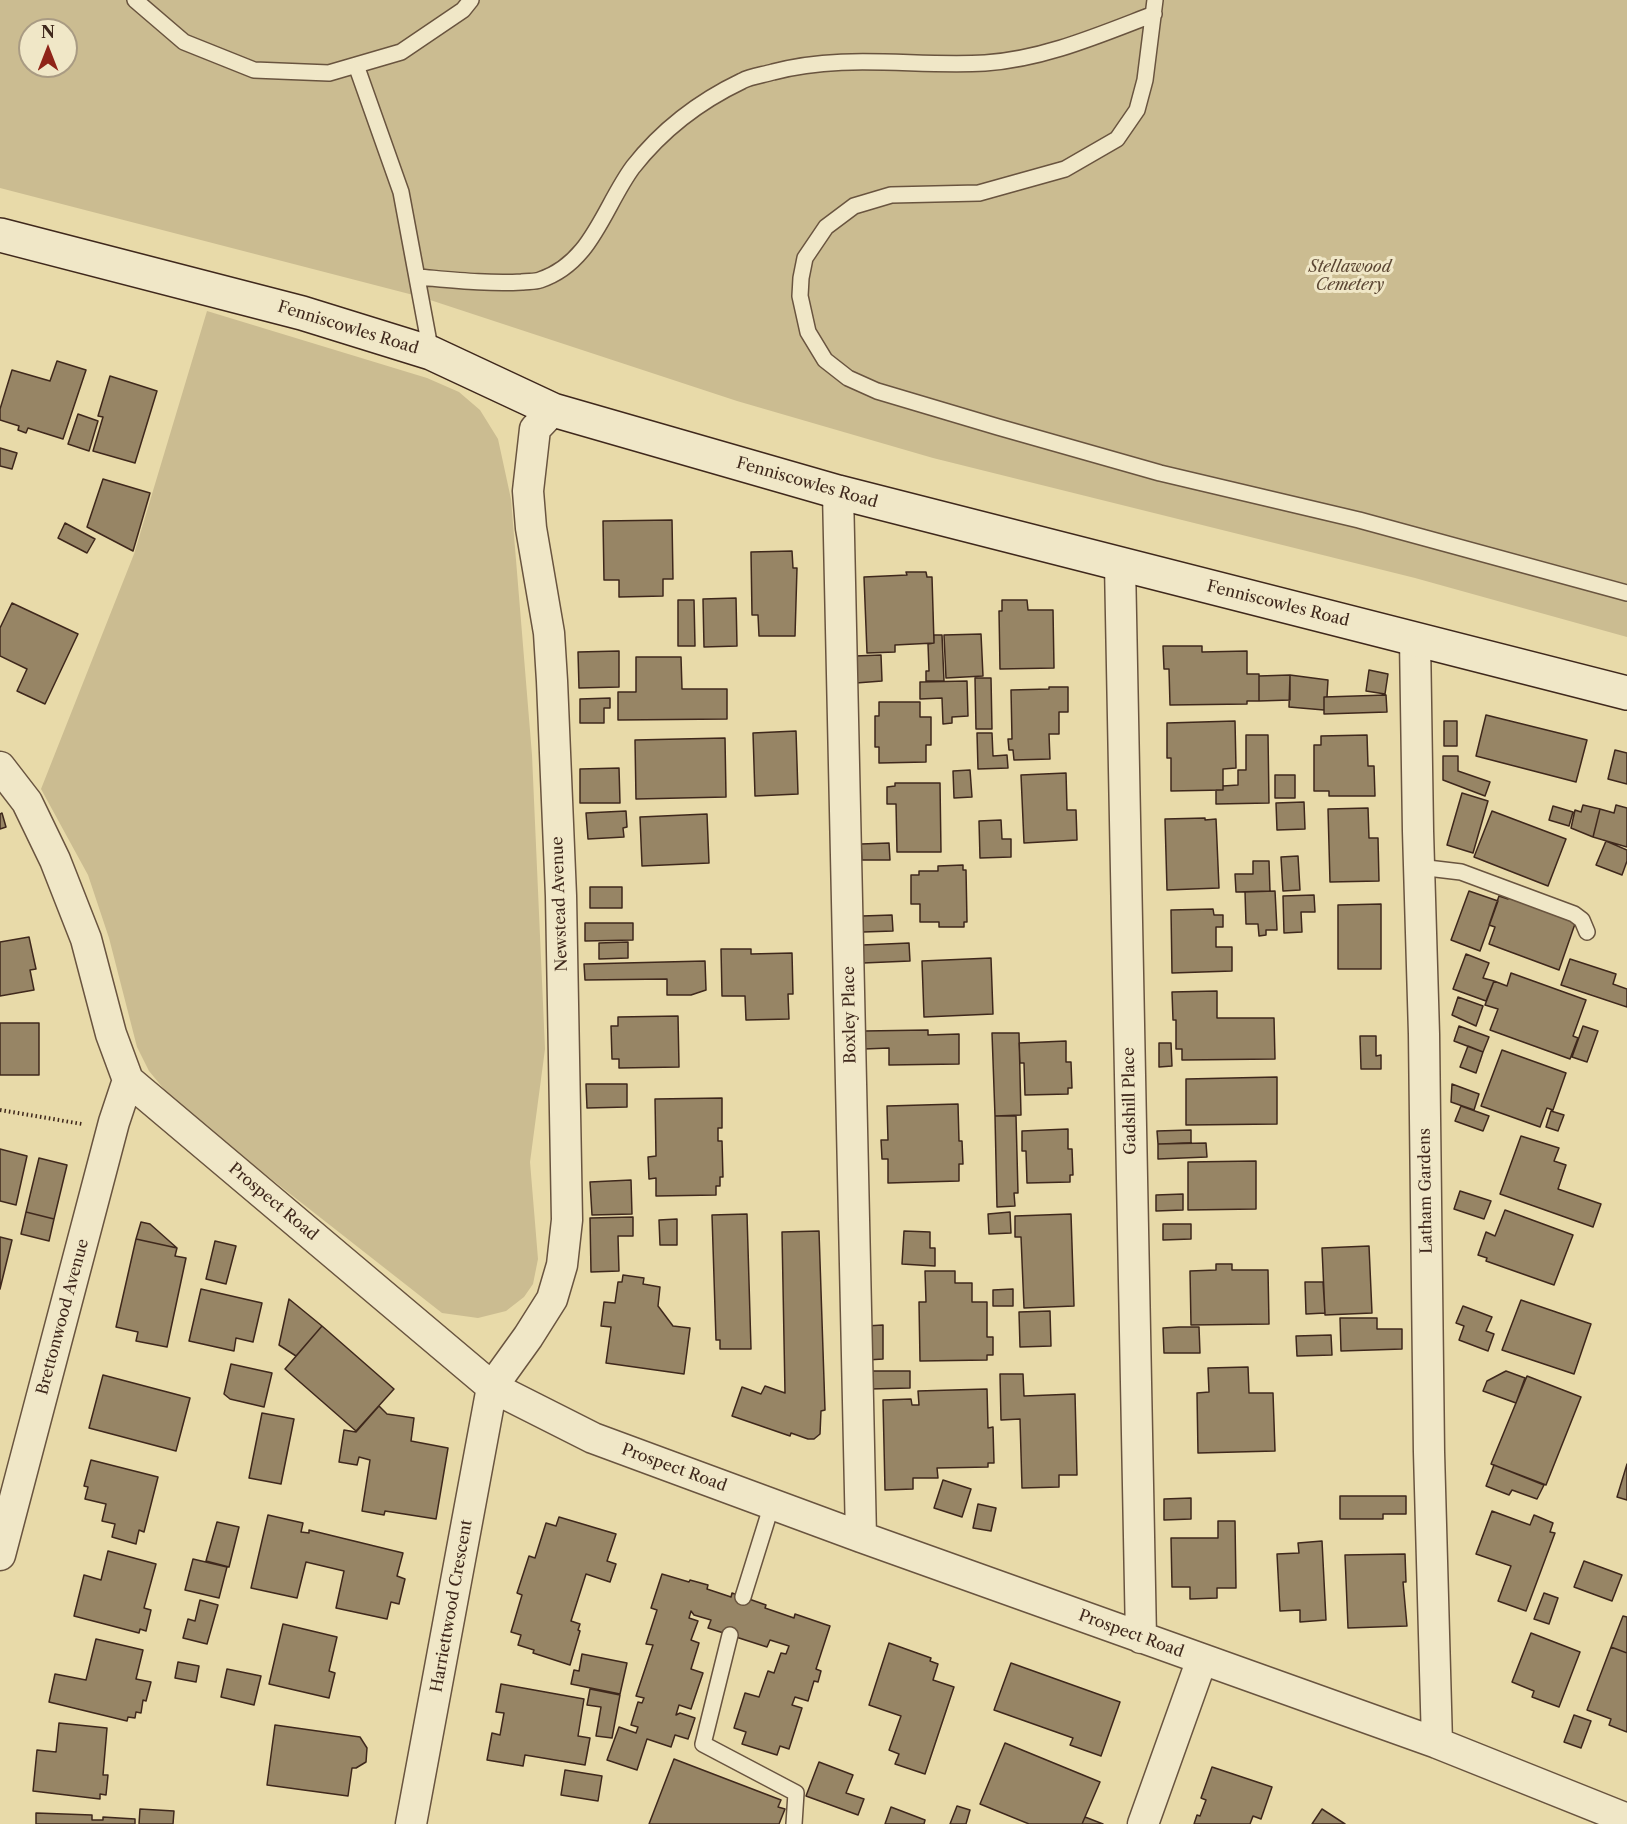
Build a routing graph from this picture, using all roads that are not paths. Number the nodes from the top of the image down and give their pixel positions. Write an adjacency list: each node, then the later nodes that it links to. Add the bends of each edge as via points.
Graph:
1 (135, 0): 4 (lane, via 184,42 254,70 329,73)
2 (471, 0): 4 (lane, via 463,10 401,52)
3 (1154, 7): 6 (lane, via 1084,40 1029,57 984,63 854,61 802,65 744,80 675,122 649,147 595,233 569,265 540,280 504,283); 11 (lane, via 1145,80 1137,110 1117,139 1065,169 979,193 891,195 854,206 826,227 804,258 800,296 808,332 825,360 848,378 877,391 998,427 1160,473 1359,520)
4 (356, 65): 6 (lane, via 401,192)
5 (0, 235): 7 (street, Fenniscowles Road, via 302,313)
6 (418, 278): 7 (lane)
7 (431, 353): 8 (street, Fenniscowles Road)
8 (553, 410): 9 (street, Fenniscowles Road); 18 (street, Newstead Avenue, via 535,429 528,491 549,633 552,681 561,896 567,1220 562,1265 552,1299)
9 (838, 492): 10 (street, Fenniscowles Road); 20 (street, Boxley Place)
10 (1120, 564): 12 (street, Fenniscowles Road); 24 (street, Gadshill Place)
11 (1627, 593)
12 (1415, 639): 13 (street, Fenniscowles Road); 15 (street, Latham Gardens)
13 (1627, 693)
14 (0, 767): 17 (street, Prospect Road, via 27,802 55,860 86,939 111,1034)
15 (1419, 867): 16 (lane, via 1461,872 1564,910 1582,920); 26 (street, Latham Gardens)
16 (1587, 932)
17 (128, 1080): 18 (street, Prospect Road); 21 (street, Brettonwood Avenue)
18 (492, 1387): 19 (street, Prospect Road, via 594,1438); 28 (street, Harriettwood Crescent)
19 (772, 1504): 20 (street, Prospect Road); 22 (lane)
20 (861, 1537): 24 (street, Prospect Road)
21 (0, 1555)
22 (743, 1597)
23 (730, 1635): 29 (lane, via 703,1744 796,1792)
24 (1141, 1638): 25 (street, Prospect Road)
25 (1202, 1659): 26 (street, Prospect Road); 30 (street)
26 (1437, 1743): 27 (street, Prospect Road)
27 (1627, 1819)
28 (411, 1824)
29 (794, 1824)
30 (1143, 1824)

